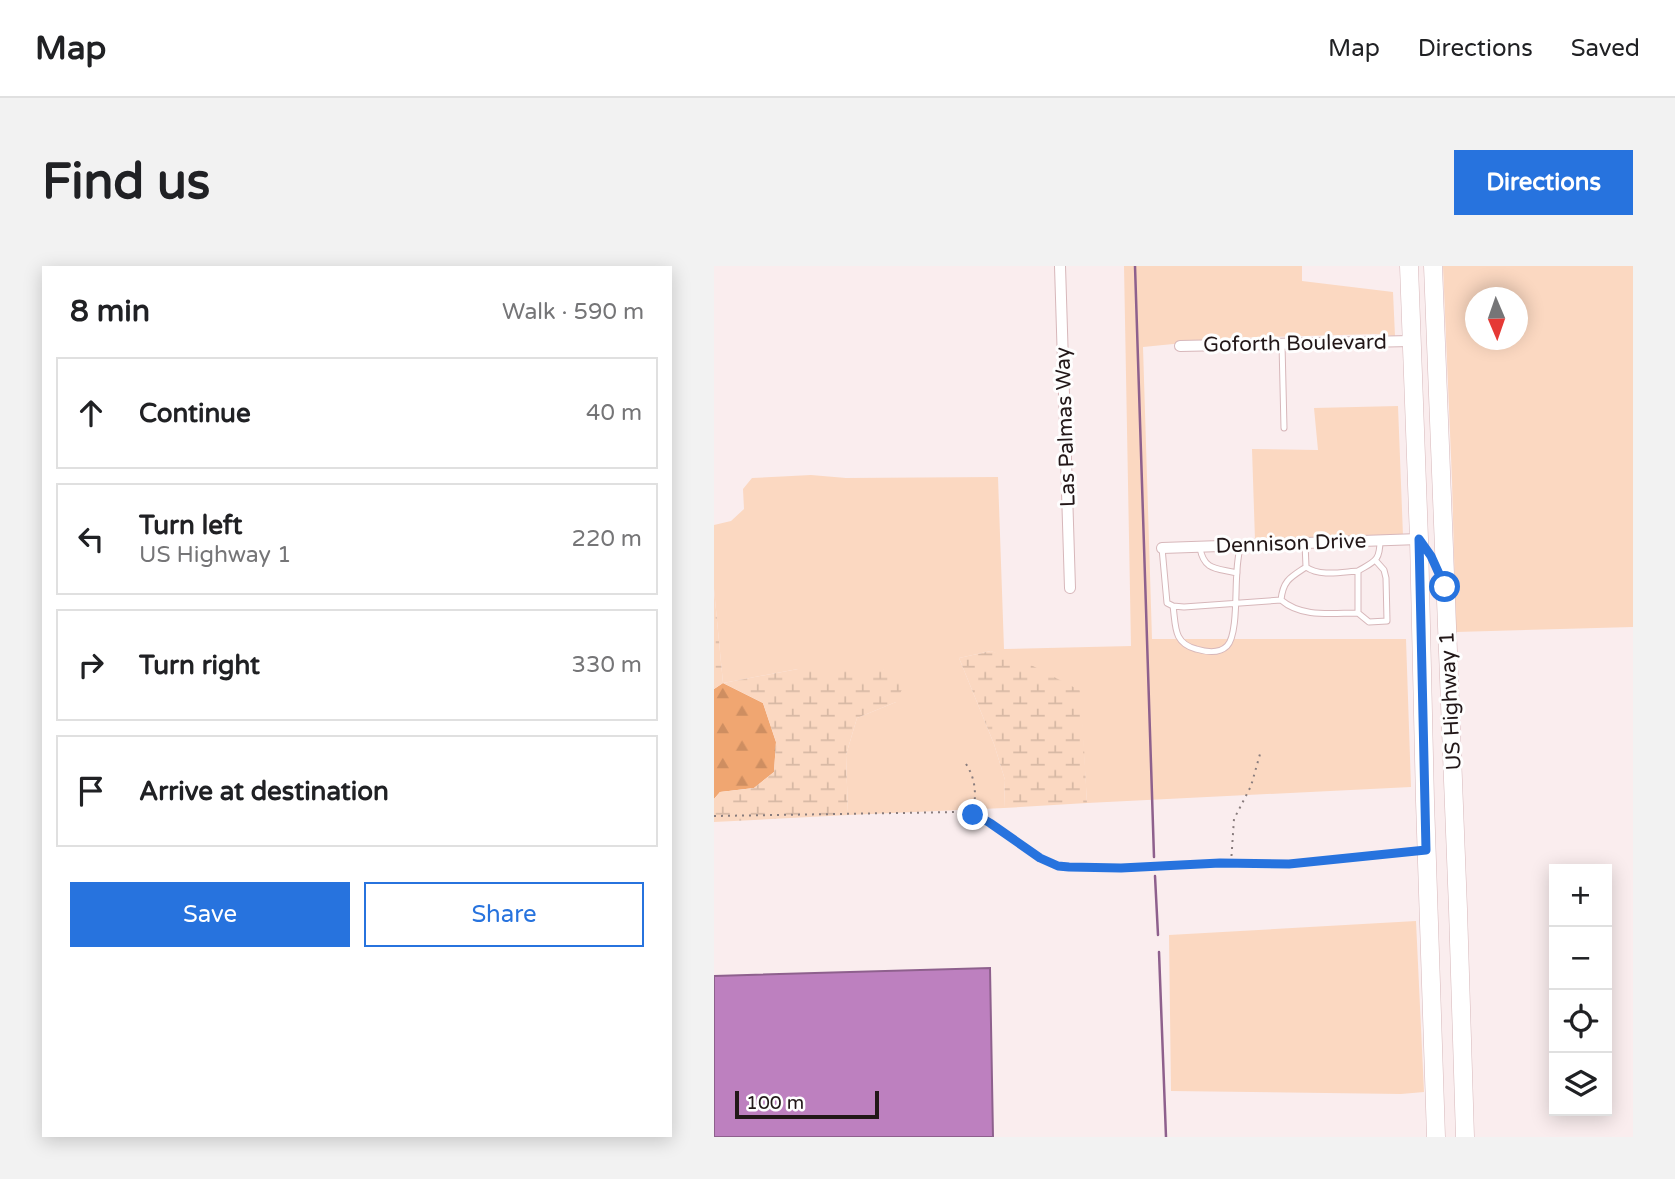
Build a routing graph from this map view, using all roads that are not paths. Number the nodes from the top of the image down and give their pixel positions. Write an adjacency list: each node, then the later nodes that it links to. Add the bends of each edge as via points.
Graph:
1 (1060, 266): 19 (street, Las Palmas Way)
2 (1409, 266): 4 (main road, US Highway 1)
3 (1433, 266): 18 (main road, US Highway 1)
4 (1411, 341): 5 (street, Goforth Boulevard); 8 (main road, US Highway 1)
5 (1282, 344): 6 (street, Goforth Boulevard); 7 (lane)
6 (1180, 346)
7 (1284, 428)
8 (1419, 539): 9 (street, Dennison Drive); 18 (main road); 24 (main road, US Highway 1)
9 (1380, 540): 10 (street, Dennison Drive); 14 (lane)
10 (1305, 543): 11 (street, Dennison Drive); 15 (lane)
11 (1240, 545): 12 (street, Dennison Drive); 17 (lane)
12 (1200, 546): 13 (street, Dennison Drive); 17 (lane, via 1205,563)
13 (1162, 548): 22 (lane, via 1167,603)
14 (1376, 561): 16 (lane); 23 (lane, via 1386,578 1387,621 1369,622)
15 (1306, 567): 16 (lane, via 1321,572); 20 (lane, via 1286,582)
16 (1358, 571): 23 (lane)
17 (1237, 573): 21 (lane)
18 (1445, 587): 25 (main road, US Highway 1)
19 (1070, 588)
20 (1281, 600): 21 (lane); 23 (lane, via 1309,613)
21 (1236, 604): 22 (lane); 22 (lane, via 1229,644 1214,652 1184,645 1177,635)
22 (1173, 606)
23 (1359, 613)
24 (1436, 1137)
25 (1465, 1137)

